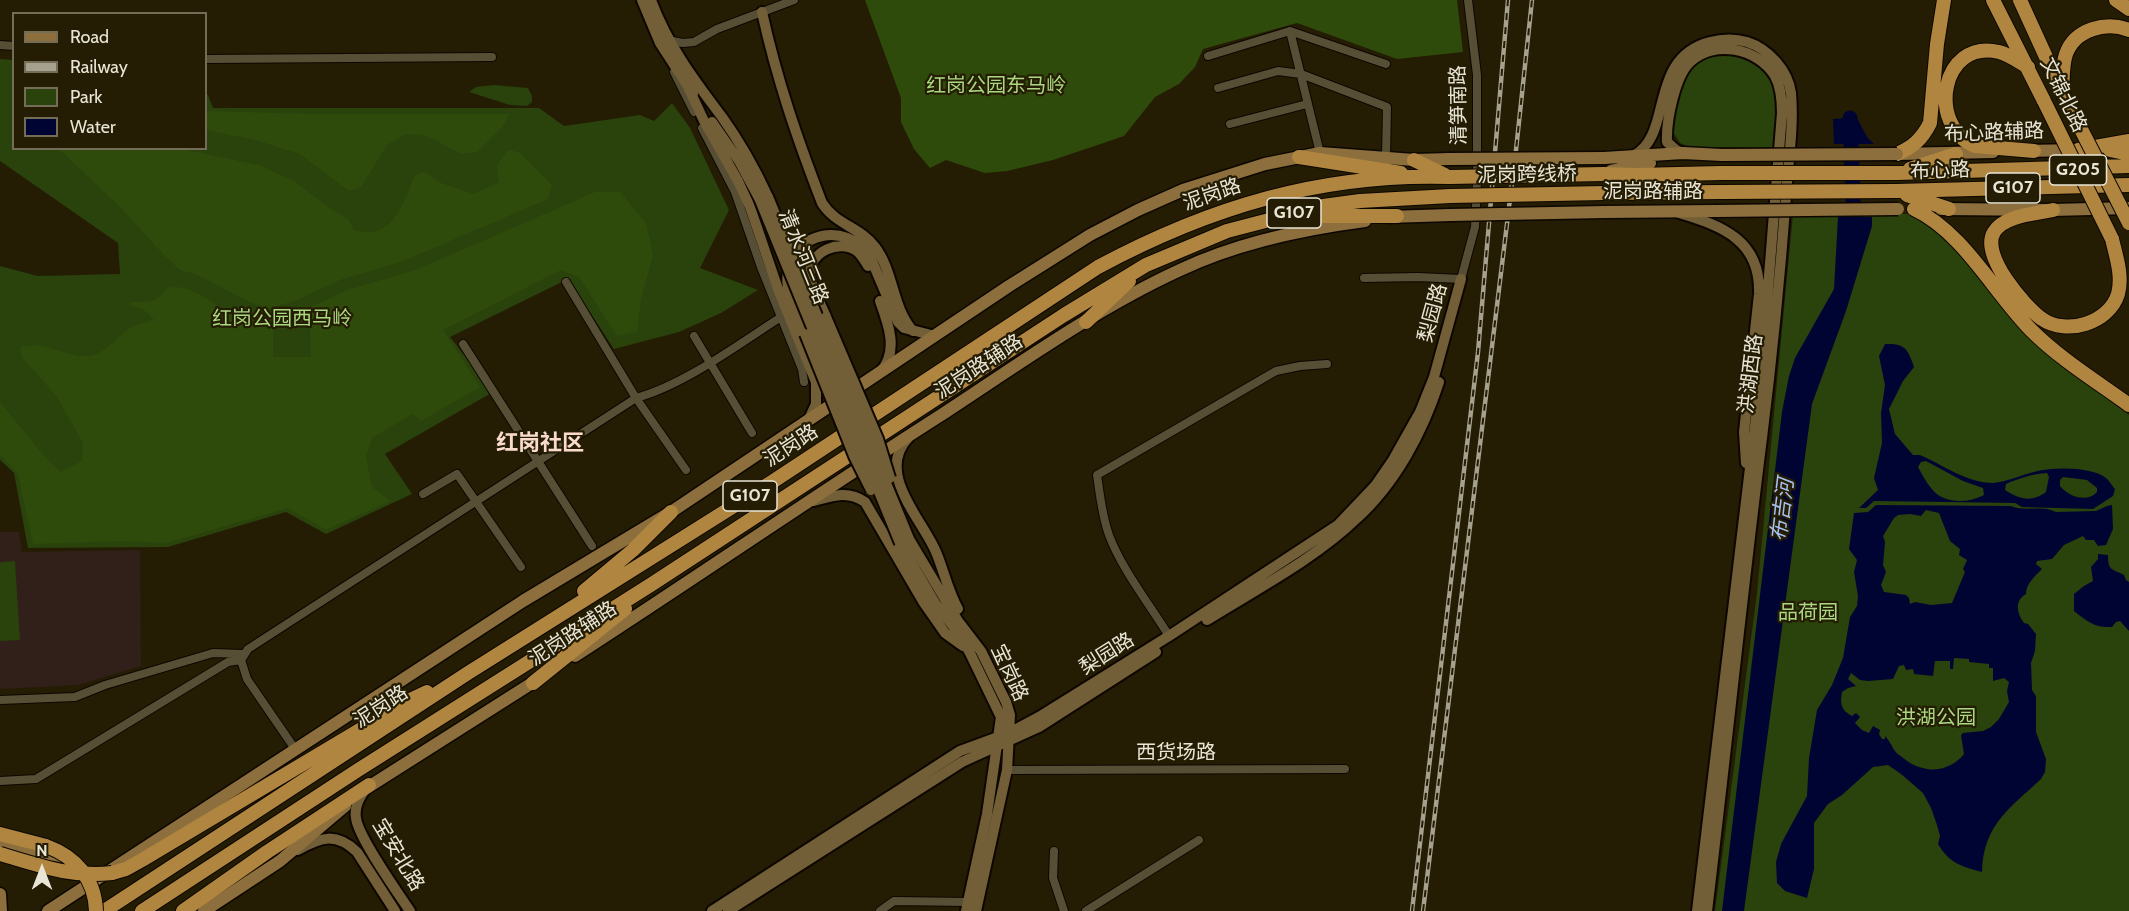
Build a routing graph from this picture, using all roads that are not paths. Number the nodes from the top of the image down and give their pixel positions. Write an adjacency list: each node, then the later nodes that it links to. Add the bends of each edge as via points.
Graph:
1 (642, 0): 13 (main road, 清水河三路)
2 (651, 0): 13 (main road, 清水河三路)
3 (794, 0): 10 (street)
4 (1468, 0): 61 (street, 清笋南路, via 1477,75 1476,182 1474,227)
5 (1944, 0): 33 (highway, via 1930,123 1916,143)
6 (1993, 0): 19 (highway, 文锦北路 / G205)
7 (2020, 0): 23 (highway, 文锦北路 / G205, bridge)
8 (2116, 0): 9 (highway)
9 (2129, 9)
10 (762, 12): 13 (street, via 694,42); 65 (main road, via 792,123 822,203 829,214 859,232 875,248 903,317)
11 (2129, 30): 23 (highway, via 2096,27 2077,38 2065,57)
12 (1290, 31): 15 (street); 18 (street); 20 (street)
13 (664, 41): 14 (main road, 清水河三路); 48 (main road, 清水河三路, via 746,155)
14 (666, 54): 22 (main road, 清水河三路); 63 (street, via 735,192)
15 (1208, 56)
16 (492, 57): 17 (street)
17 (207, 59)
18 (1386, 64)
19 (2028, 67): 29 (highway, via 2001,52 1974,52 1952,69 1947,98 1951,126 1966,142); 57 (highway, 文锦北路 / G205, bridge)
20 (1301, 74): 21 (street, via 1278,71); 24 (street); 37 (street, via 1387,107)
21 (1218, 88)
22 (689, 89): 48 (main road, 清水河三路); 75 (main road, via 750,207 816,382 816,404)
23 (2062, 92): 56 (highway, 文锦北路 / G205, bridge)
24 (1307, 104): 25 (street); 30 (street)
25 (1230, 124)
26 (2129, 141): 27 (highway)
27 (2078, 150): 28 (main road, 布心路辅路); 29 (main road, 布心路辅路)
28 (2110, 150): 32 (highway)
29 (2034, 151): 34 (main road, 布心路辅路)
30 (1320, 153): 36 (main road, 泥岗路辅路); 37 (main road, 泥岗路辅路)
31 (1683, 153): 35 (main road, 泥岗路辅路); 38 (main road, 泥岗路辅路); 79 (main road, 洪湖西路, via 1667,142 1667,128 1681,76 1692,60 1702,52 1729,49 1756,57 1768,66 1779,88 1782,125)
32 (2129, 153)
33 (1897, 154): 34 (main road, 布心路辅路); 35 (main road, 泥岗路辅路, bridge)
34 (1956, 154): 41 (highway)
35 (1702, 155): 42 (main road, 泥岗路辅路)
36 (1299, 157): 43 (highway); 67 (main road, 泥岗路辅路, via 1183,190 1138,210 1040,266)
37 (1386, 157): 39 (main road, 泥岗路辅路)
38 (1632, 157): 39 (main road, 泥岗路辅路, bridge); 79 (main road, 洪湖西路, via 1651,140 1667,86 1687,52 1716,40 1747,42 1768,53 1783,72 1791,93 1790,136 1778,300)
39 (1414, 160): 44 (highway)
40 (2129, 166): 41 (highway, 布心路 / G107)
41 (1897, 173): 42 (highway, G107, bridge)
42 (1602, 174): 44 (highway, 泥岗跨线桥 / G107, bridge)
43 (1433, 177): 44 (highway, 泥岗路 / G107); 91 (highway, 泥岗路 / G107, via 1356,182 1272,195 1143,243 1054,295 772,482)
44 (1450, 177)
45 (2129, 185): 46 (highway, 布心路 / G107)
46 (1896, 191): 47 (highway, 泥岗跨线桥 / G107, bridge); 51 (highway)
47 (1450, 196): 55 (highway, 泥岗路 / G107, via 1360,201)
48 (764, 198): 87 (main road, 清水河三路, bridge)
49 (2129, 208): 52 (main road)
50 (1914, 209): 51 (main road); 53 (main road, 泥岗路辅路, bridge); 74 (highway, via 1931,217 1946,231 2039,338)
51 (1949, 209): 52 (main road)
52 (2053, 210): 57 (highway, via 2013,219 1995,231 1991,242 1999,270 2043,320 2064,328 2083,325 2113,305 2120,275)
53 (1661, 211): 54 (main road, 泥岗路辅路, bridge); 77 (main road, 洪湖西路, via 1680,213 1737,238 1756,264 1759,281)
54 (1397, 216): 55 (highway); 64 (main road, 泥岗路辅路, via 1295,233 1231,250 1149,285)
55 (1282, 217): 58 (highway, 泥岗路 / G107, via 1227,231)
56 (2129, 223)
57 (2112, 239): 59 (highway, 文锦北路 / G205)
58 (1146, 265): 64 (highway); 90 (highway, 泥岗路 / G107)
59 (2129, 272)
60 (1364, 278): 61 (street)
61 (1461, 279): 92 (main road, 梨园路, via 1427,396 1393,460 1365,499 1322,538); 99 (main road, 梨园路, via 1439,380 1425,418 1390,480 1357,519 1314,552 1045,723)
62 (566, 282): 73 (street)
63 (781, 317): 69 (street); 72 (street)
64 (1086, 322): 76 (main road, 泥岗路辅路)
65 (913, 331): 67 (main road); 87 (main road, bridge, via 894,318 875,264 864,247 849,237 832,234 813,239 800,248 790,263 789,295 854,456)
66 (694, 336): 69 (street)
67 (935, 336): 71 (main road, 泥岗路辅路)
68 (463, 344): 80 (street)
69 (709, 362): 73 (street, via 655,393); 78 (street)
70 (1328, 364): 92 (street, via 1276,370 1098,475 1109,536)
71 (881, 371): 75 (main road, 泥岗路辅路); 87 (main road, bridge, via 890,355 889,327 868,266 857,251 823,250 813,261 811,281 882,450)
72 (804, 382)
73 (636, 398): 80 (street); 81 (street)
74 (2129, 405)
75 (809, 420): 86 (main road, 泥岗路辅路)
76 (915, 431): 85 (main road, 泥岗路辅路); 93 (main road, via 902,445 896,468 908,502 936,550)
77 (1744, 432): 79 (main road); 82 (main road, 洪湖西路)
78 (752, 433)
79 (1757, 442): 82 (main road, 洪湖西路); 132 (main road, 洪湖西路)
80 (538, 461): 84 (street); 88 (street)
81 (686, 470)
82 (1748, 484): 131 (main road, 洪湖西路)
83 (423, 494): 84 (street, via 457,474)
84 (475, 501): 89 (street); 94 (street, via 248,649)
85 (808, 503): 93 (main road, via 843,494 865,502 938,625); 96 (main road, 泥岗路辅路)
86 (671, 512): 91 (highway); 98 (main road, 泥岗路辅路, via 533,595)
87 (905, 541): 93 (main road, 宝岗路, via 934,603)
88 (592, 546)
89 (521, 567)
90 (652, 584): 96 (highway); 102 (highway, 泥岗路 / G107)
91 (565, 612): 95 (highway, 泥岗路 / G107)
92 (1169, 636): 99 (main road, 梨园路)
93 (976, 652): 99 (main road, 宝岗路, via 1010,715)
94 (242, 657): 97 (street, via 213,653 75,697); 100 (street, via 247,679); 104 (street, via 36,779)
95 (468, 673): 106 (highway, via 410,700); 119 (highway, 泥岗路 / G107)
96 (533, 683): 105 (main road, 泥岗路辅路)
97 (0, 700)
98 (332, 726): 100 (main road, 泥岗路辅路); 106 (main road)
99 (1003, 740): 103 (main road, 宝岗路); 116 (main road, 宝岗路); 125 (main road, 梨园路, via 960,752); 126 (main road, 梨园路)
100 (295, 749): 114 (main road, 泥岗路辅路)
101 (1345, 769): 103 (street, 西货场路)
102 (358, 770): 111 (highway, via 346,785); 120 (highway, 泥岗路 / G107)
103 (1007, 770): 128 (main road, 宝岗路)
104 (0, 781)
105 (369, 785): 111 (highway); 113 (main road, 泥岗路辅路); 124 (main road, 宝安北路, via 357,804 356,820)
106 (213, 816): 114 (highway, via 142,860)
107 (0, 834): 119 (highway, bridge, via 53,849 74,862 85,874)
108 (1199, 840): 130 (street)
109 (0, 846): 114 (main road, via 67,866)
110 (1054, 851): 129 (street, via 1053,878)
111 (267, 852): 121 (highway)
112 (0, 854): 114 (highway, bridge, via 63,872 94,875)
113 (280, 861): 122 (main road, 泥岗路辅路); 123 (main road, 宝安北路, via 326,837 343,842 357,852)
114 (115, 868): 118 (main road, 泥岗路辅路)
115 (0, 894): 117 (main road)
116 (967, 907): 127 (street, via 894,901)
117 (1, 911)
118 (48, 911)
119 (102, 911)
120 (142, 911)
121 (183, 911)
122 (204, 911)
123 (395, 911)
124 (410, 911)
125 (712, 911)
126 (728, 911)
127 (880, 911)
128 (976, 911)
129 (1065, 911)
130 (1086, 911)
131 (1697, 911)
132 (1707, 911)

